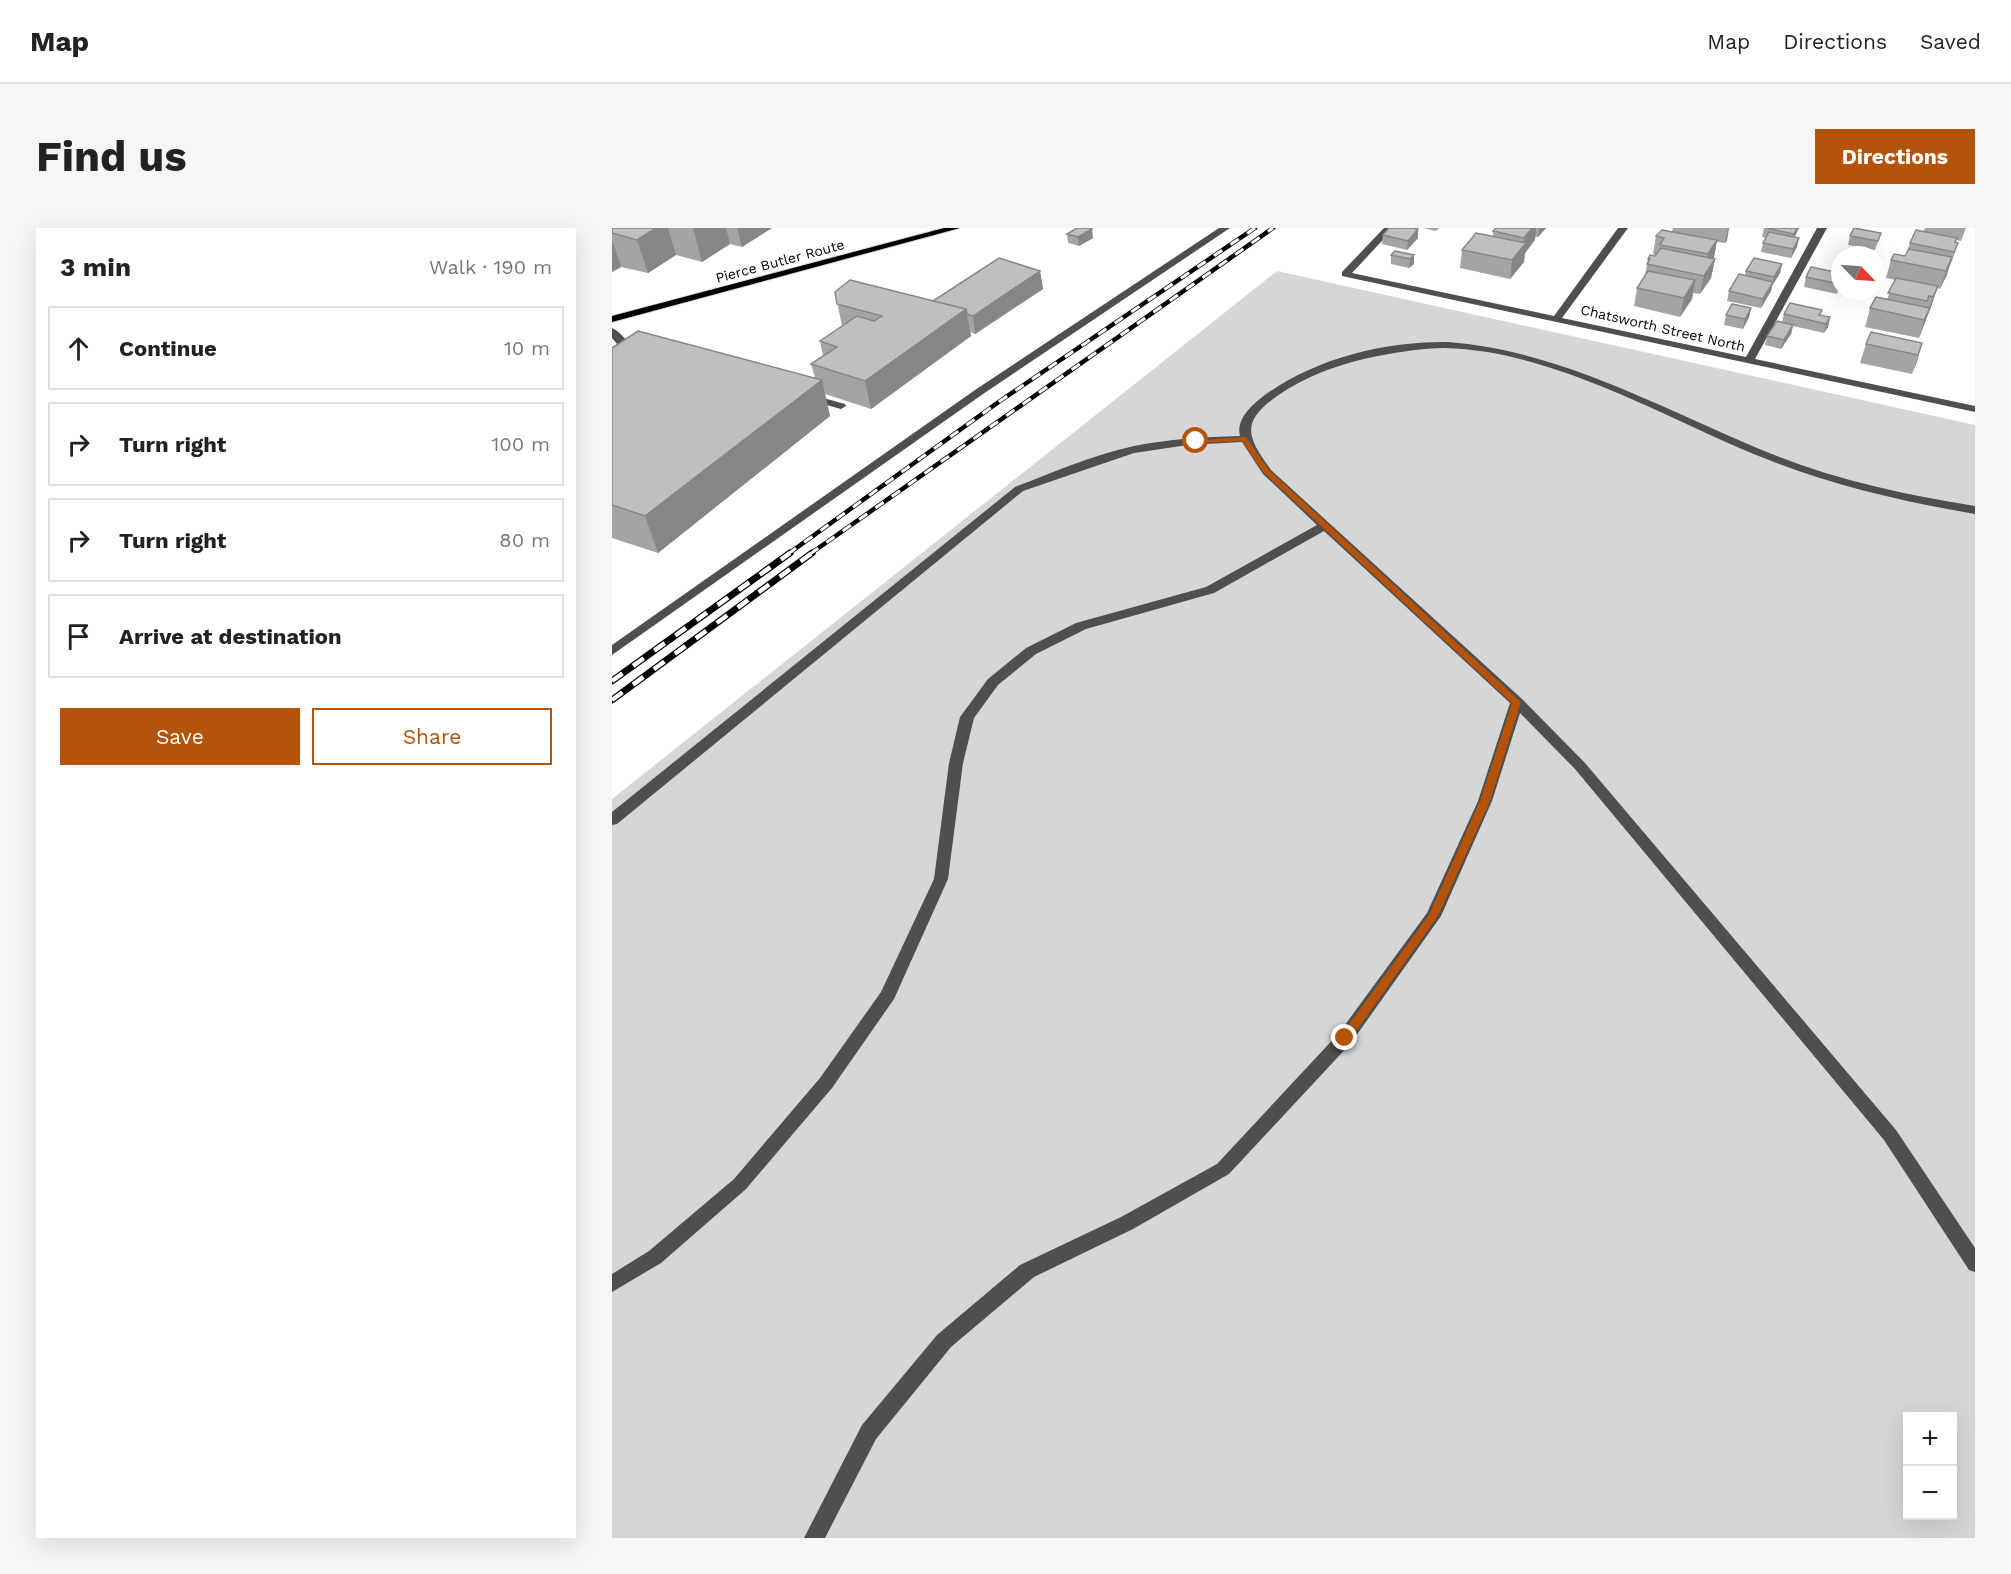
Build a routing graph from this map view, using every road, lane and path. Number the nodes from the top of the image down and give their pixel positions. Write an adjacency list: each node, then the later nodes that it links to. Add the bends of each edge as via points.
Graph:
1 (955, 228): 7 (main road, Pierce Butler Route)
2 (1225, 228): 17 (street, via 979,392)
3 (1389, 228): 6 (street, Chatsworth Street North, via 1346,274)
4 (1623, 228): 6 (street)
5 (1821, 228): 10 (street)
6 (1557, 318): 10 (street, Chatsworth Street North)
7 (612, 320)
8 (612, 331): 9 (street, via 626,348)
9 (645, 353)
10 (1749, 361): 13 (street, Chatsworth Street North)
11 (795, 393): 12 (street)
12 (841, 406)
13 (1975, 409)
14 (1244, 439): 15 (street, via 1245,425 1258,405 1288,383 1320,368 1415,346 1456,345 1542,364 1776,459 1857,485); 16 (street, via 1267,472); 19 (street, via 1135,450 1019,489)
15 (1975, 510)
16 (1325, 525): 18 (street); 21 (street, via 1210,590 1081,626 1031,651 993,682 967,717 956,763 941,879 888,995 826,1083 740,1184 655,1257)
17 (612, 651)
18 (1517, 702): 20 (street, via 1580,766 1890,1135); 22 (street, via 1485,801 1433,916 1345,1038 1223,1169 1127,1223 1027,1271 944,1341 869,1432)
19 (612, 820)
20 (1975, 1264)
21 (612, 1284)
22 (814, 1538)

